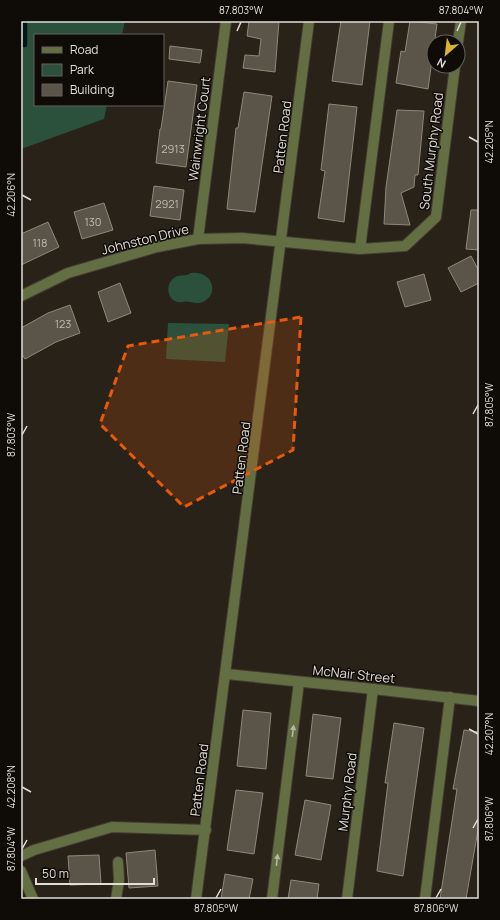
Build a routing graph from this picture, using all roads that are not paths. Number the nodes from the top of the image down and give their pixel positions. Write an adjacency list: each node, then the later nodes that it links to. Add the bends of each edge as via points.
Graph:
1 (226, 21): 7 (street, Wainwright Court)
2 (310, 21): 8 (street, Patten Road)
3 (389, 21): 9 (street)
4 (461, 21): 5 (street)
5 (459, 34)
6 (454, 74): 9 (street, South Murphy Road, via 436,217 405,246)
7 (198, 240): 8 (street, Johnston Drive, via 242,238); 10 (street, Johnston Drive, via 157,247 68,273)
8 (282, 242): 9 (street, South Murphy Road); 11 (street, Patten Road)
9 (360, 249)
10 (21, 296)
11 (226, 674): 12 (street, McNair Street); 16 (street, Patten Road)
12 (299, 682): 13 (street, McNair Street); 23 (street, one-way to 12)
13 (373, 689): 14 (street, McNair Street); 24 (street, Murphy Road)
14 (450, 698): 15 (street, McNair Street); 25 (street)
15 (479, 701)
16 (206, 830): 17 (street, via 112,828); 22 (street, Patten Road)
17 (21, 856)
18 (118, 862): 21 (street)
19 (21, 871): 20 (street)
20 (33, 899)
21 (116, 899)
22 (196, 899)
23 (272, 899)
24 (347, 899)
25 (426, 899)

